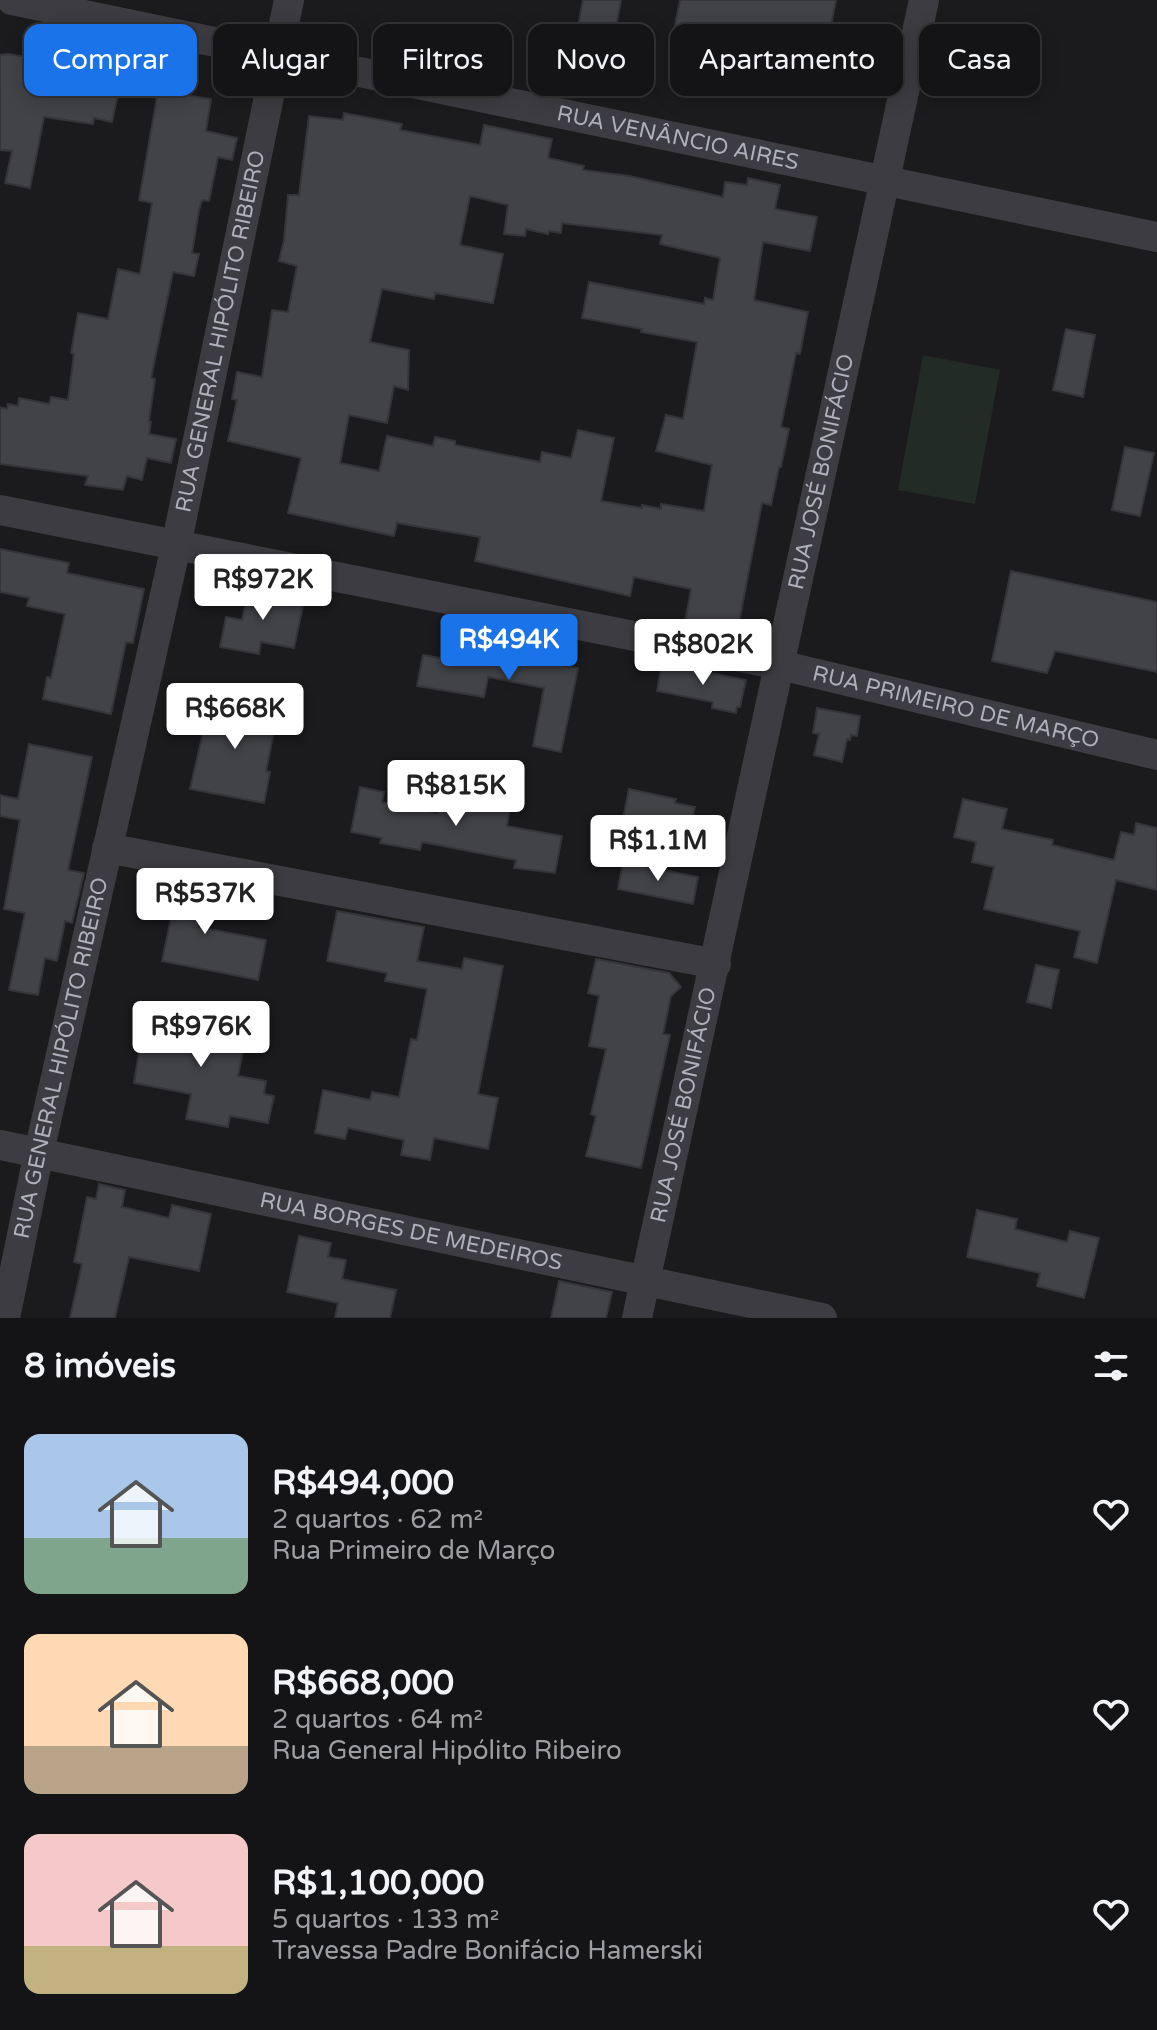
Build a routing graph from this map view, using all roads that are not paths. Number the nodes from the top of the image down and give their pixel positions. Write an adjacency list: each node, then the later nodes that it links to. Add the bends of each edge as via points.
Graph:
1 (12, 0): 5 (street, RUA VENÂNCIO AIRES)
2 (289, 0): 4 (street, RUA GENERAL HIPÓLITO RIBEIRO)
3 (924, 0): 8 (street, RUA JOSÉ BONIFÁCIO)
4 (284, 24)
5 (213, 42)
6 (357, 72): 8 (street, RUA VENÂNCIO AIRES)
7 (269, 96): 11 (street, RUA GENERAL HIPÓLITO RIBEIRO)
8 (886, 179): 9 (street, RUA VENÂNCIO AIRES); 12 (street, RUA JOSÉ BONIFÁCIO)
9 (1157, 237)
10 (0, 510): 11 (street, RUA PRIMEIRO DE MARÇO)
11 (176, 546): 12 (street, RUA PRIMEIRO DE MARÇO); 14 (street, RUA GENERAL HIPÓLITO RIBEIRO)
12 (780, 665): 13 (street, RUA PRIMEIRO DE MARÇO); 15 (street, RUA JOSÉ BONIFÁCIO)
13 (1157, 755)
14 (107, 848): 15 (street); 17 (street, RUA GENERAL HIPÓLITO RIBEIRO)
15 (716, 964): 18 (street, RUA JOSÉ BONIFÁCIO)
16 (0, 1145): 17 (street, RUA BORGES DE MEDEIROS)
17 (39, 1152): 18 (street, RUA BORGES DE MEDEIROS); 19 (street, RUA GENERAL HIPÓLITO RIBEIRO)
18 (645, 1279): 20 (street, RUA JOSÉ BONIFÁCIO); 21 (street, RUA BORGES DE MEDEIROS)
19 (5, 1318)
20 (637, 1318)
21 (822, 1318)

